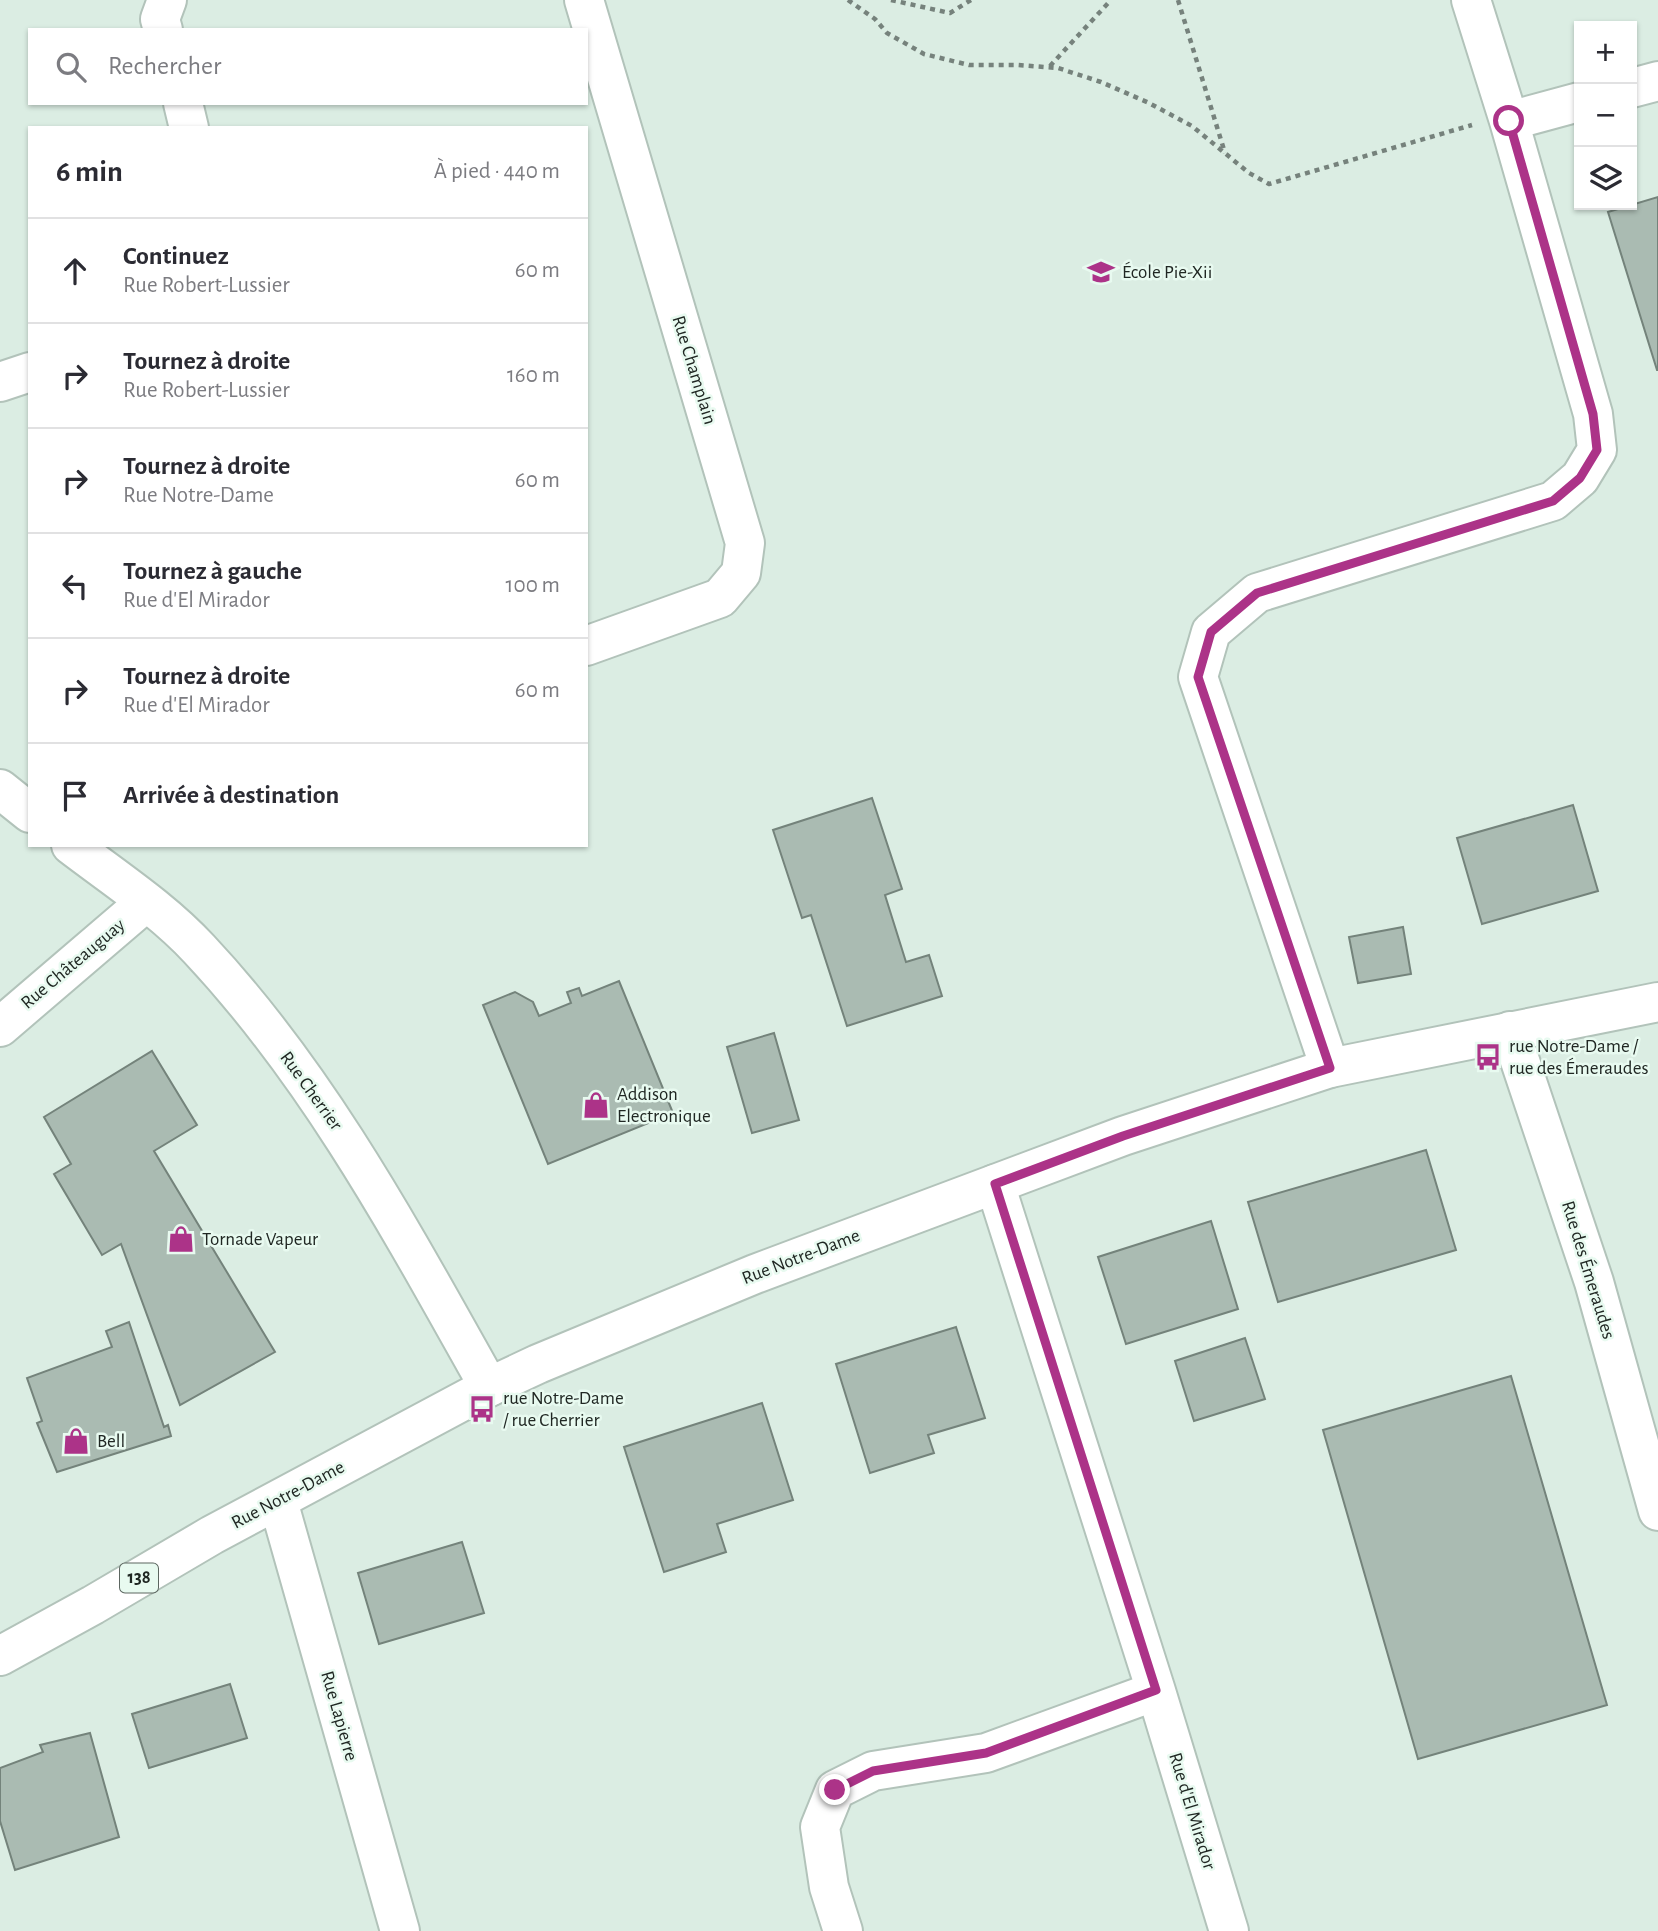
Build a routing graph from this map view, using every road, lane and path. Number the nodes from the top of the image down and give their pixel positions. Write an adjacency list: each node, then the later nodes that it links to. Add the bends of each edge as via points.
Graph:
1 (167, 0): 9 (street, via 160,19)
2 (584, 0): 20 (street, Rue Champlain, via 745,543 741,573 720,598)
3 (848, 0): 10 (path, via 887,33 924,54 969,65)
4 (891, 0): 5 (path, via 950,13)
5 (971, 0)
6 (1111, 0): 10 (path)
7 (1178, 0): 17 (path)
8 (1471, 0): 15 (street)
9 (162, 28)
10 (1049, 67): 17 (path, via 1101,82 1149,103 1192,126)
11 (1658, 81): 12 (street)
12 (1637, 87)
13 (1574, 103): 15 (street)
14 (183, 105): 16 (street)
15 (1491, 123): 17 (path, via 1269,184); 28 (street, via 1593,414 1597,450 1580,478 1553,501 1257,593 1211,632 1198,677)
16 (189, 126)
17 (1224, 153)
18 (28, 373): 19 (street)
19 (0, 382)
20 (588, 645)
21 (0, 789): 22 (street)
22 (28, 811)
23 (74, 847): 24 (street, Rue Cherrier)
24 (146, 902): 26 (street, Rue Châteauguay); 30 (street, Rue Cherrier, via 206,957 326,1108 386,1203)
25 (1658, 1002): 27 (street, Rue Notre-Dame / 138)
26 (0, 1027)
27 (1510, 1031): 28 (street, Rue Notre-Dame / 138); 32 (street, Rue des Émeraudes, via 1594,1282)
28 (1330, 1068): 29 (street, Rue Notre-Dame / 138)
29 (995, 1184): 30 (street, Rue Notre-Dame / 138, via 755,1274); 34 (street, Rue d'El Mirador)
30 (489, 1387): 31 (street, Rue Notre-Dame / 138)
31 (278, 1501): 33 (street, Rue Notre-Dame / 138); 35 (street, Rue Lapierre)
32 (1658, 1511)
33 (0, 1656)
34 (1156, 1690): 36 (street, via 986,1753 873,1771 835,1790 820,1828 829,1887); 37 (street, Rue d'El Mirador)
35 (400, 1931)
36 (843, 1931)
37 (1229, 1931)

